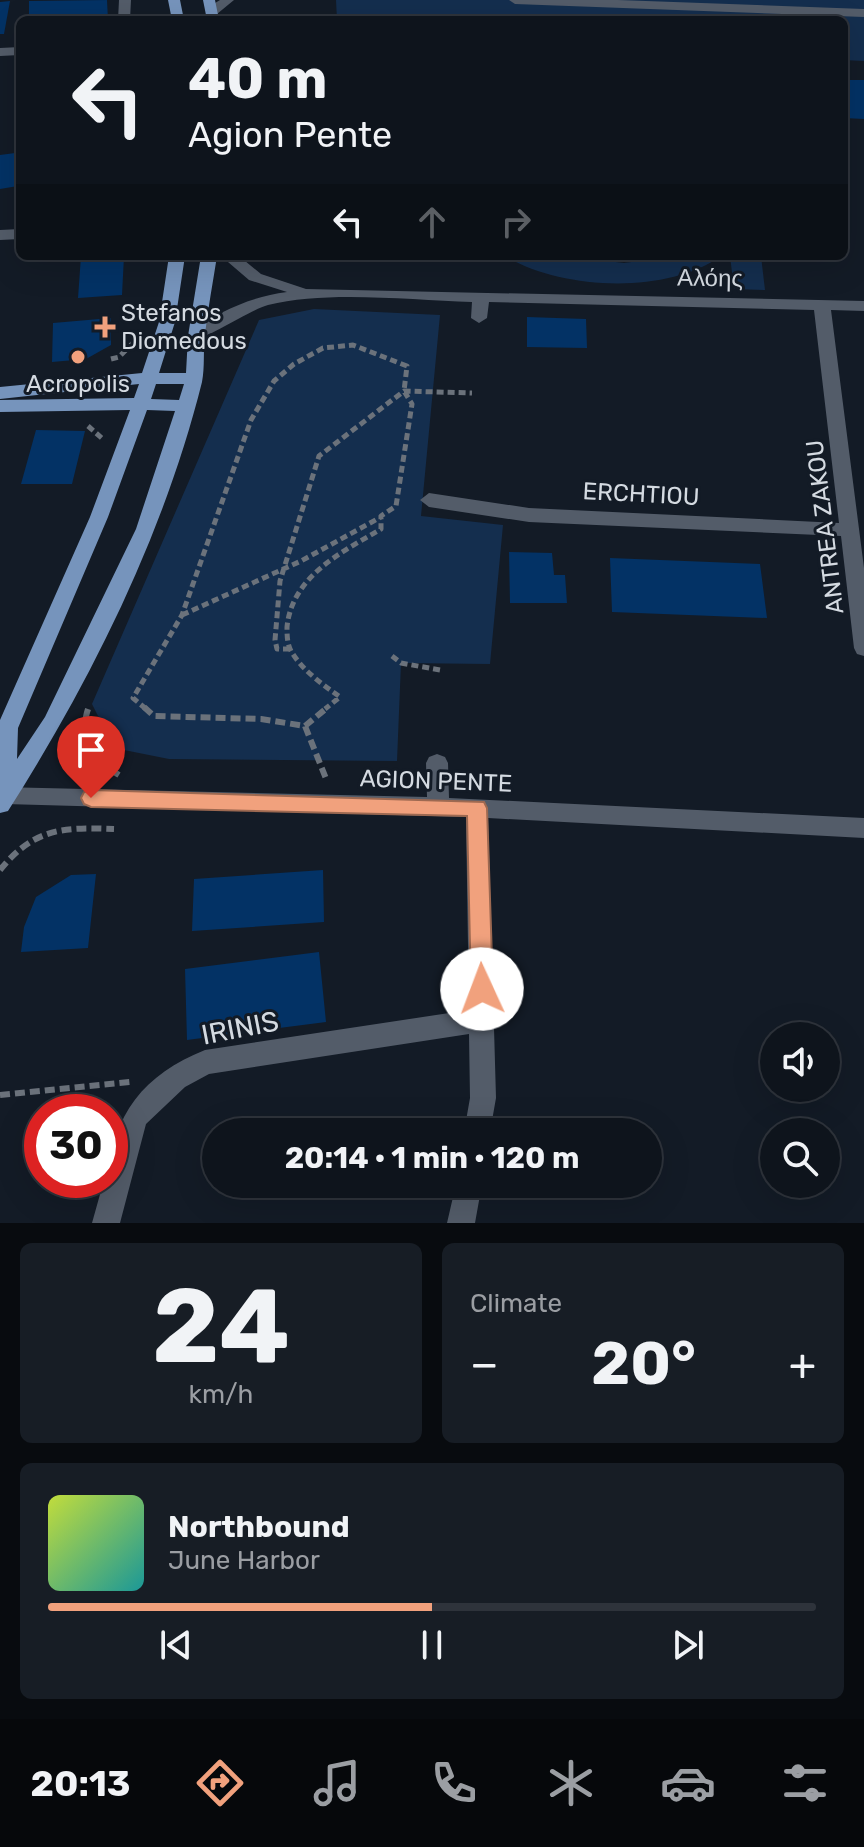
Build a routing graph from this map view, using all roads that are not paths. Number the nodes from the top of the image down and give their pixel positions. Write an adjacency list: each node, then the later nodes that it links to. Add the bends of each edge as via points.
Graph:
1 (228, 0): 4 (street)
2 (515, 0): 3 (street)
3 (665, 3): 5 (street)
4 (211, 10)
5 (864, 13)
6 (176, 260): 15 (main road, via 167,322)
7 (208, 260): 14 (main road)
8 (234, 260): 9 (street, Αλόης, via 255,277)
9 (314, 293): 10 (street, Αλόης); 14 (street, Αλόης, via 240,307)
10 (481, 297): 11 (street, Αλόης); 13 (street)
11 (822, 305): 12 (street, Αλόης); 22 (street, ANTREA ZAKOU)
12 (864, 306)
13 (479, 318)
14 (196, 336): 16 (main road)
15 (151, 376): 16 (main road); 17 (main road); 18 (main road)
16 (194, 379): 20 (main road)
17 (0, 393)
18 (141, 404): 19 (main road); 20 (main road); 25 (main road, via 99,517 7,728)
19 (0, 406)
20 (186, 406): 25 (main road, via 146,529 53,722)
21 (429, 500): 22 (street, ERCHTIOU, via 529,515)
22 (850, 530): 23 (street, ANTREA ZAKOU)
23 (864, 648)
24 (437, 763): 26 (street)
25 (2, 800): 26 (street, AGION PENTE)
26 (438, 807): 27 (street, AGION PENTE)
27 (477, 808): 28 (street, AGION PENTE); 29 (street)
28 (864, 828)
29 (483, 1020): 30 (street); 32 (street, IRINIS, via 205,1062 176,1078 135,1117)
30 (479, 1118)
31 (466, 1198): 33 (street)
32 (106, 1223)
33 (461, 1223)

